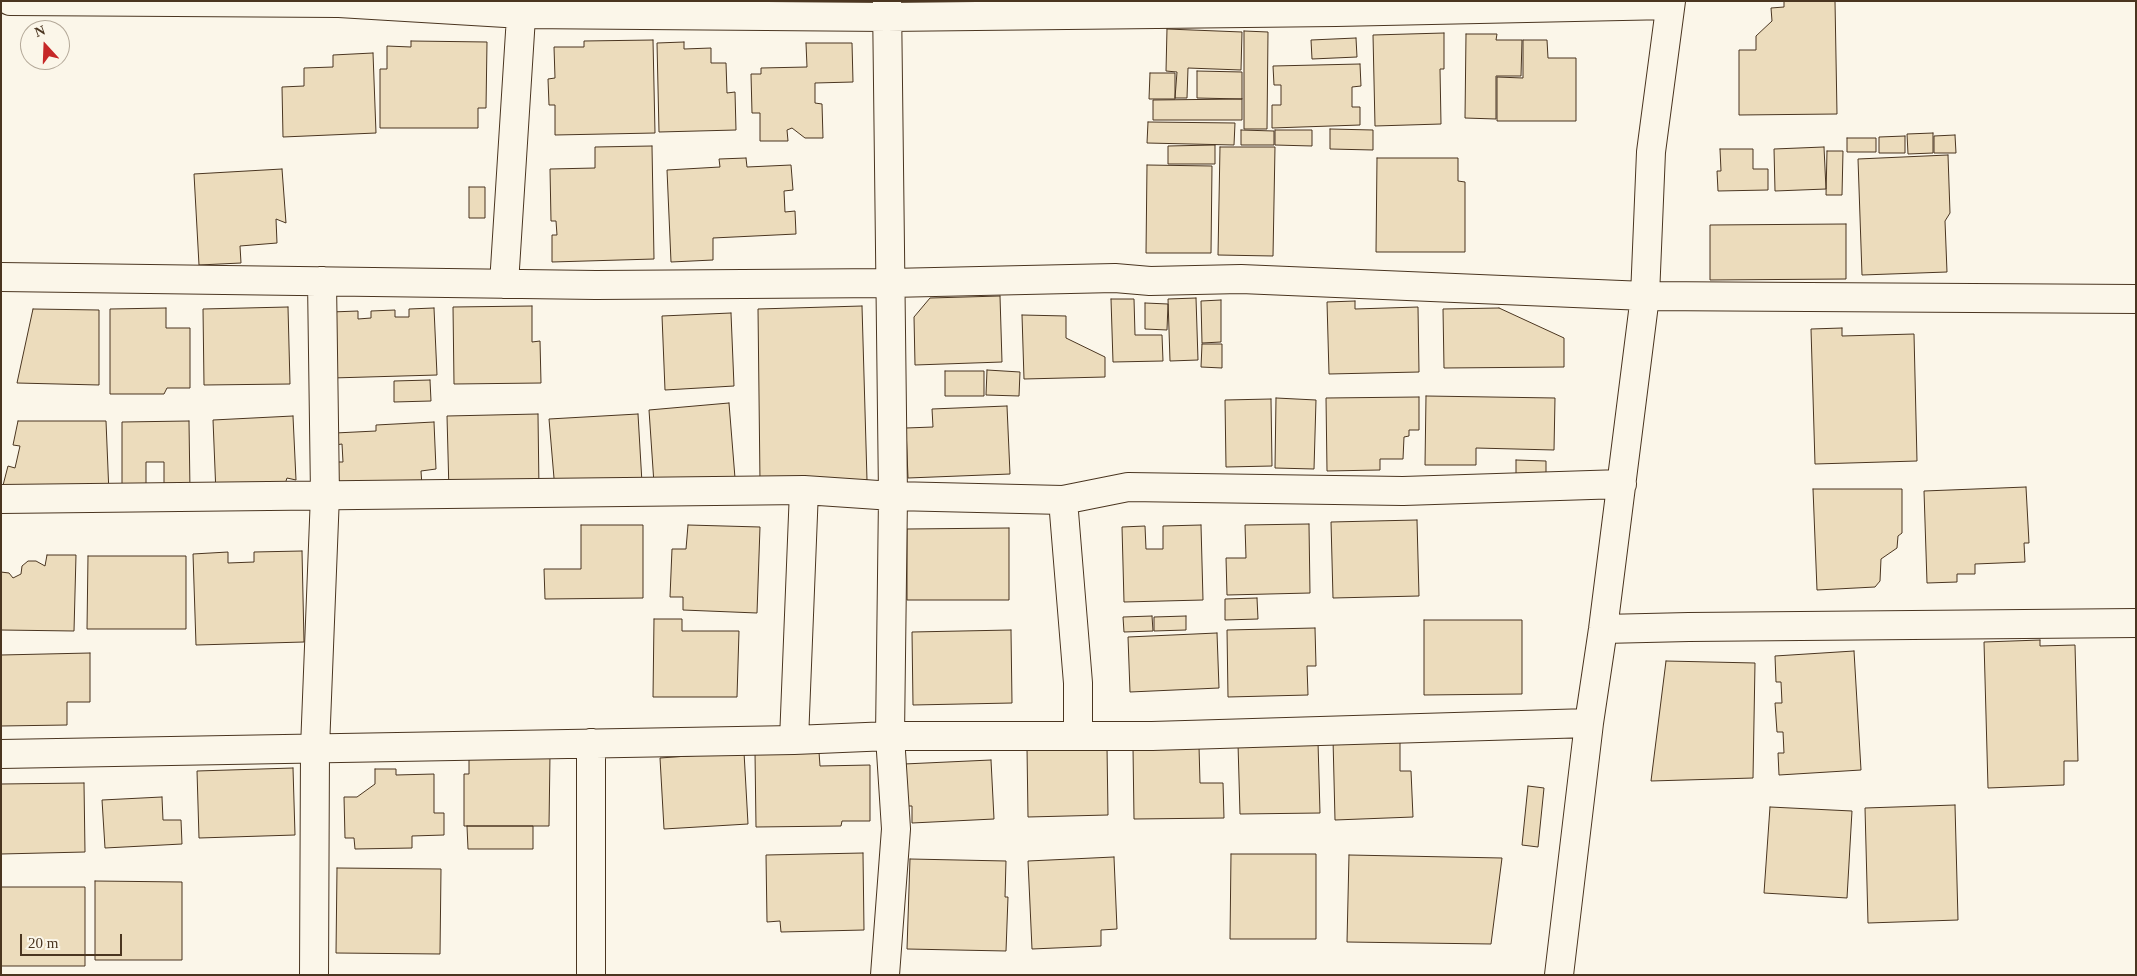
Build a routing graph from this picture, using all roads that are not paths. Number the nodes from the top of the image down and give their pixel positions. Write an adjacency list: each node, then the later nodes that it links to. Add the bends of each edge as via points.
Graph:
1 (10, 1): 2 (street)
2 (68, 2): 3 (street)
3 (339, 2): 6 (street)
4 (1670, 3): 5 (street); 12 (street, via 1651,152)
5 (1353, 6): 7 (street)
6 (522, 8): 7 (street); 11 (street)
7 (887, 9): 10 (street)
8 (1, 277): 9 (street)
9 (322, 281): 11 (street); 16 (street)
10 (890, 283): 11 (street); 12 (street, via 1241,279); 17 (street)
11 (504, 284)
12 (1645, 296): 13 (street); 14 (street)
13 (2136, 299)
14 (1622, 484): 19 (street, via 1403,491 1128,487); 21 (street)
15 (804, 490): 16 (street); 17 (street); 25 (street)
16 (325, 495): 18 (street); 27 (street)
17 (893, 496): 19 (street); 23 (street)
18 (1, 499)
19 (1063, 500): 24 (street, via 1078,683)
20 (2136, 623): 21 (street)
21 (1603, 630): 22 (street)
22 (1589, 723): 24 (street); 32 (street)
23 (890, 736): 24 (street); 25 (street); 31 (street, via 896,829)
24 (1078, 736)
25 (794, 740): 26 (street)
26 (591, 743): 27 (street); 30 (street)
27 (315, 748): 28 (street); 29 (street)
28 (1, 754)
29 (314, 975)
30 (591, 975)
31 (885, 975)
32 (1559, 975)

